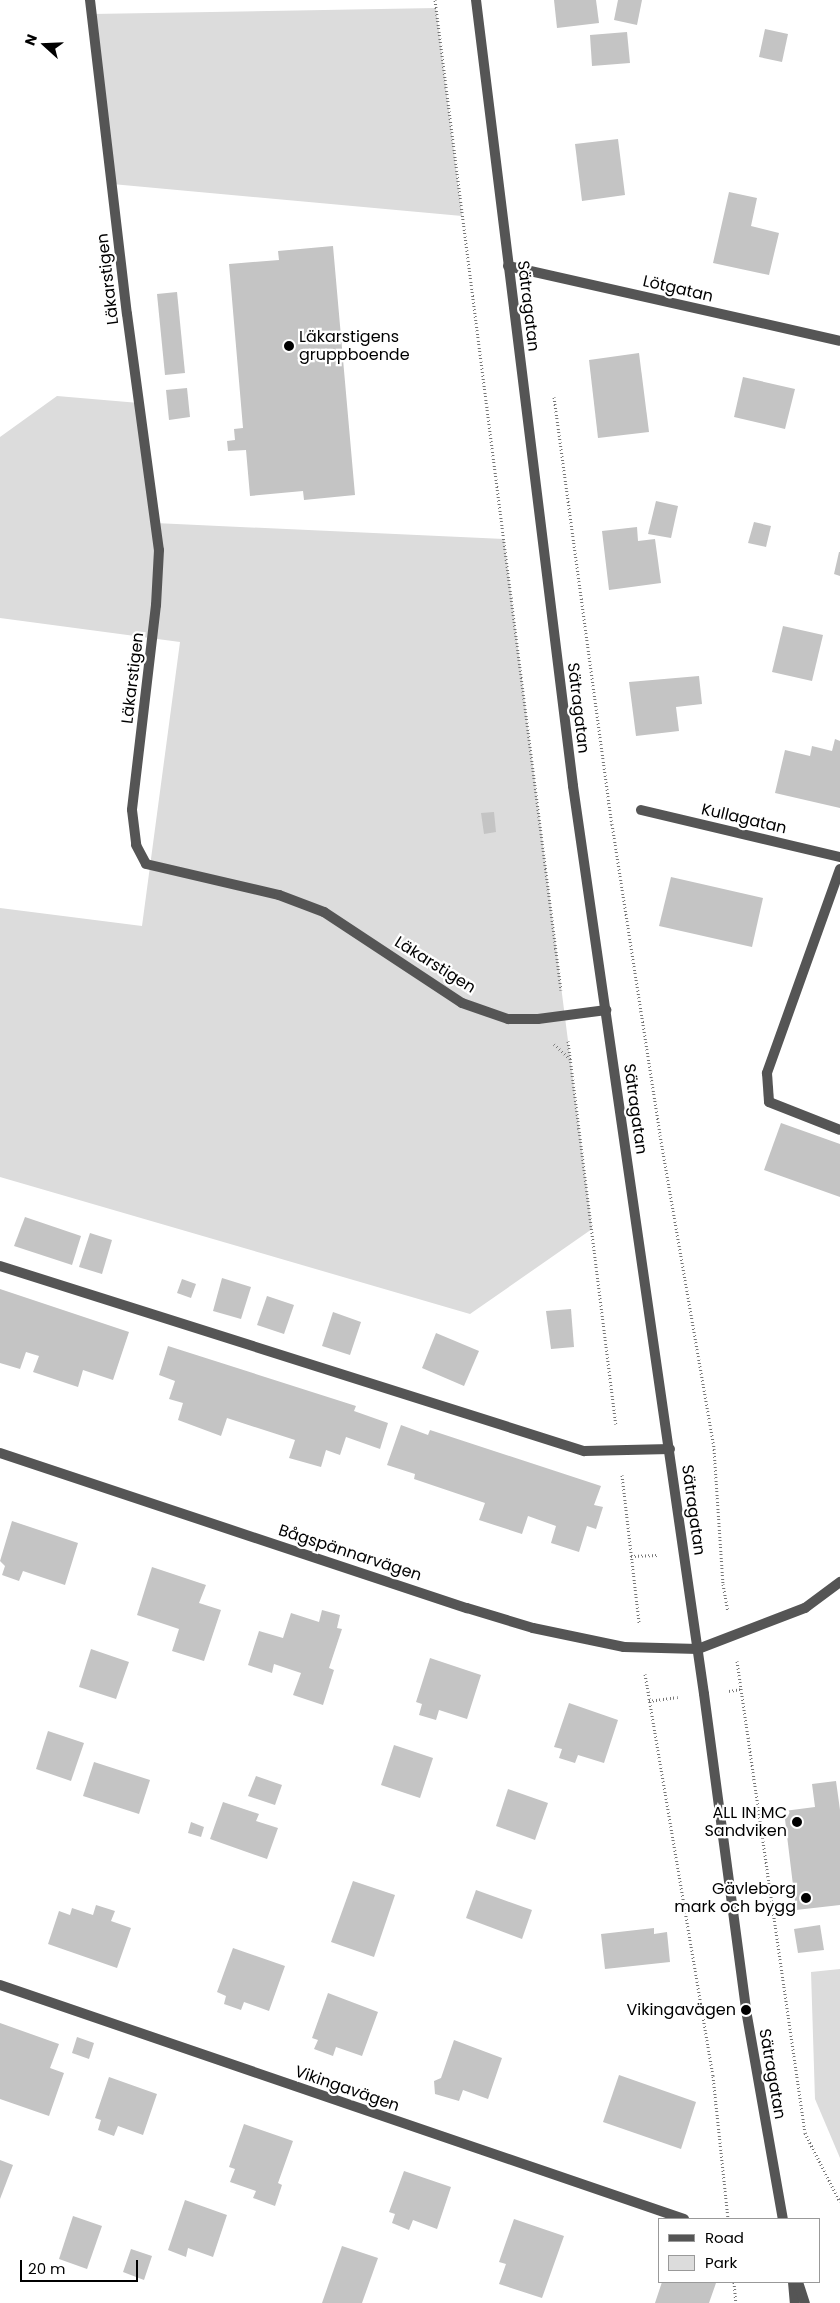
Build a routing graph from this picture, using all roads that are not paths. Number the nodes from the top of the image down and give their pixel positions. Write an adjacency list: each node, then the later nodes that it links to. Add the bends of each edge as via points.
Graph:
1 (90, 0): 8 (street, Läkarstigen, via 159,550 156,605 132,810 136,845 146,864 279,895 324,912 462,1002 508,1019)
2 (476, 0): 3 (street, Sätragatan)
3 (508, 266): 4 (street, Lötgatan); 8 (street, Sätragatan, via 573,786)
4 (840, 341)
5 (641, 810): 6 (street, Kullagatan)
6 (840, 857)
7 (840, 869): 9 (street, via 767,1073 769,1102)
8 (606, 1010): 11 (street, Sätragatan)
9 (840, 1130)
10 (0, 1266): 11 (street, via 584,1451)
11 (670, 1449): 14 (street, Sätragatan)
12 (0, 1453): 14 (street, Bågspännarvägen, via 504,1620 570,1637 642,1648)
13 (840, 1582): 14 (street, via 805,1608)
14 (698, 1649): 17 (street, Sätragatan, via 746,2010)
15 (0, 1985): 16 (street, Vikingavägen)
16 (681, 2218)
17 (783, 2218)
18 (793, 2283): 20 (street)
19 (798, 2283): 21 (street)
20 (795, 2303)
21 (805, 2303)

